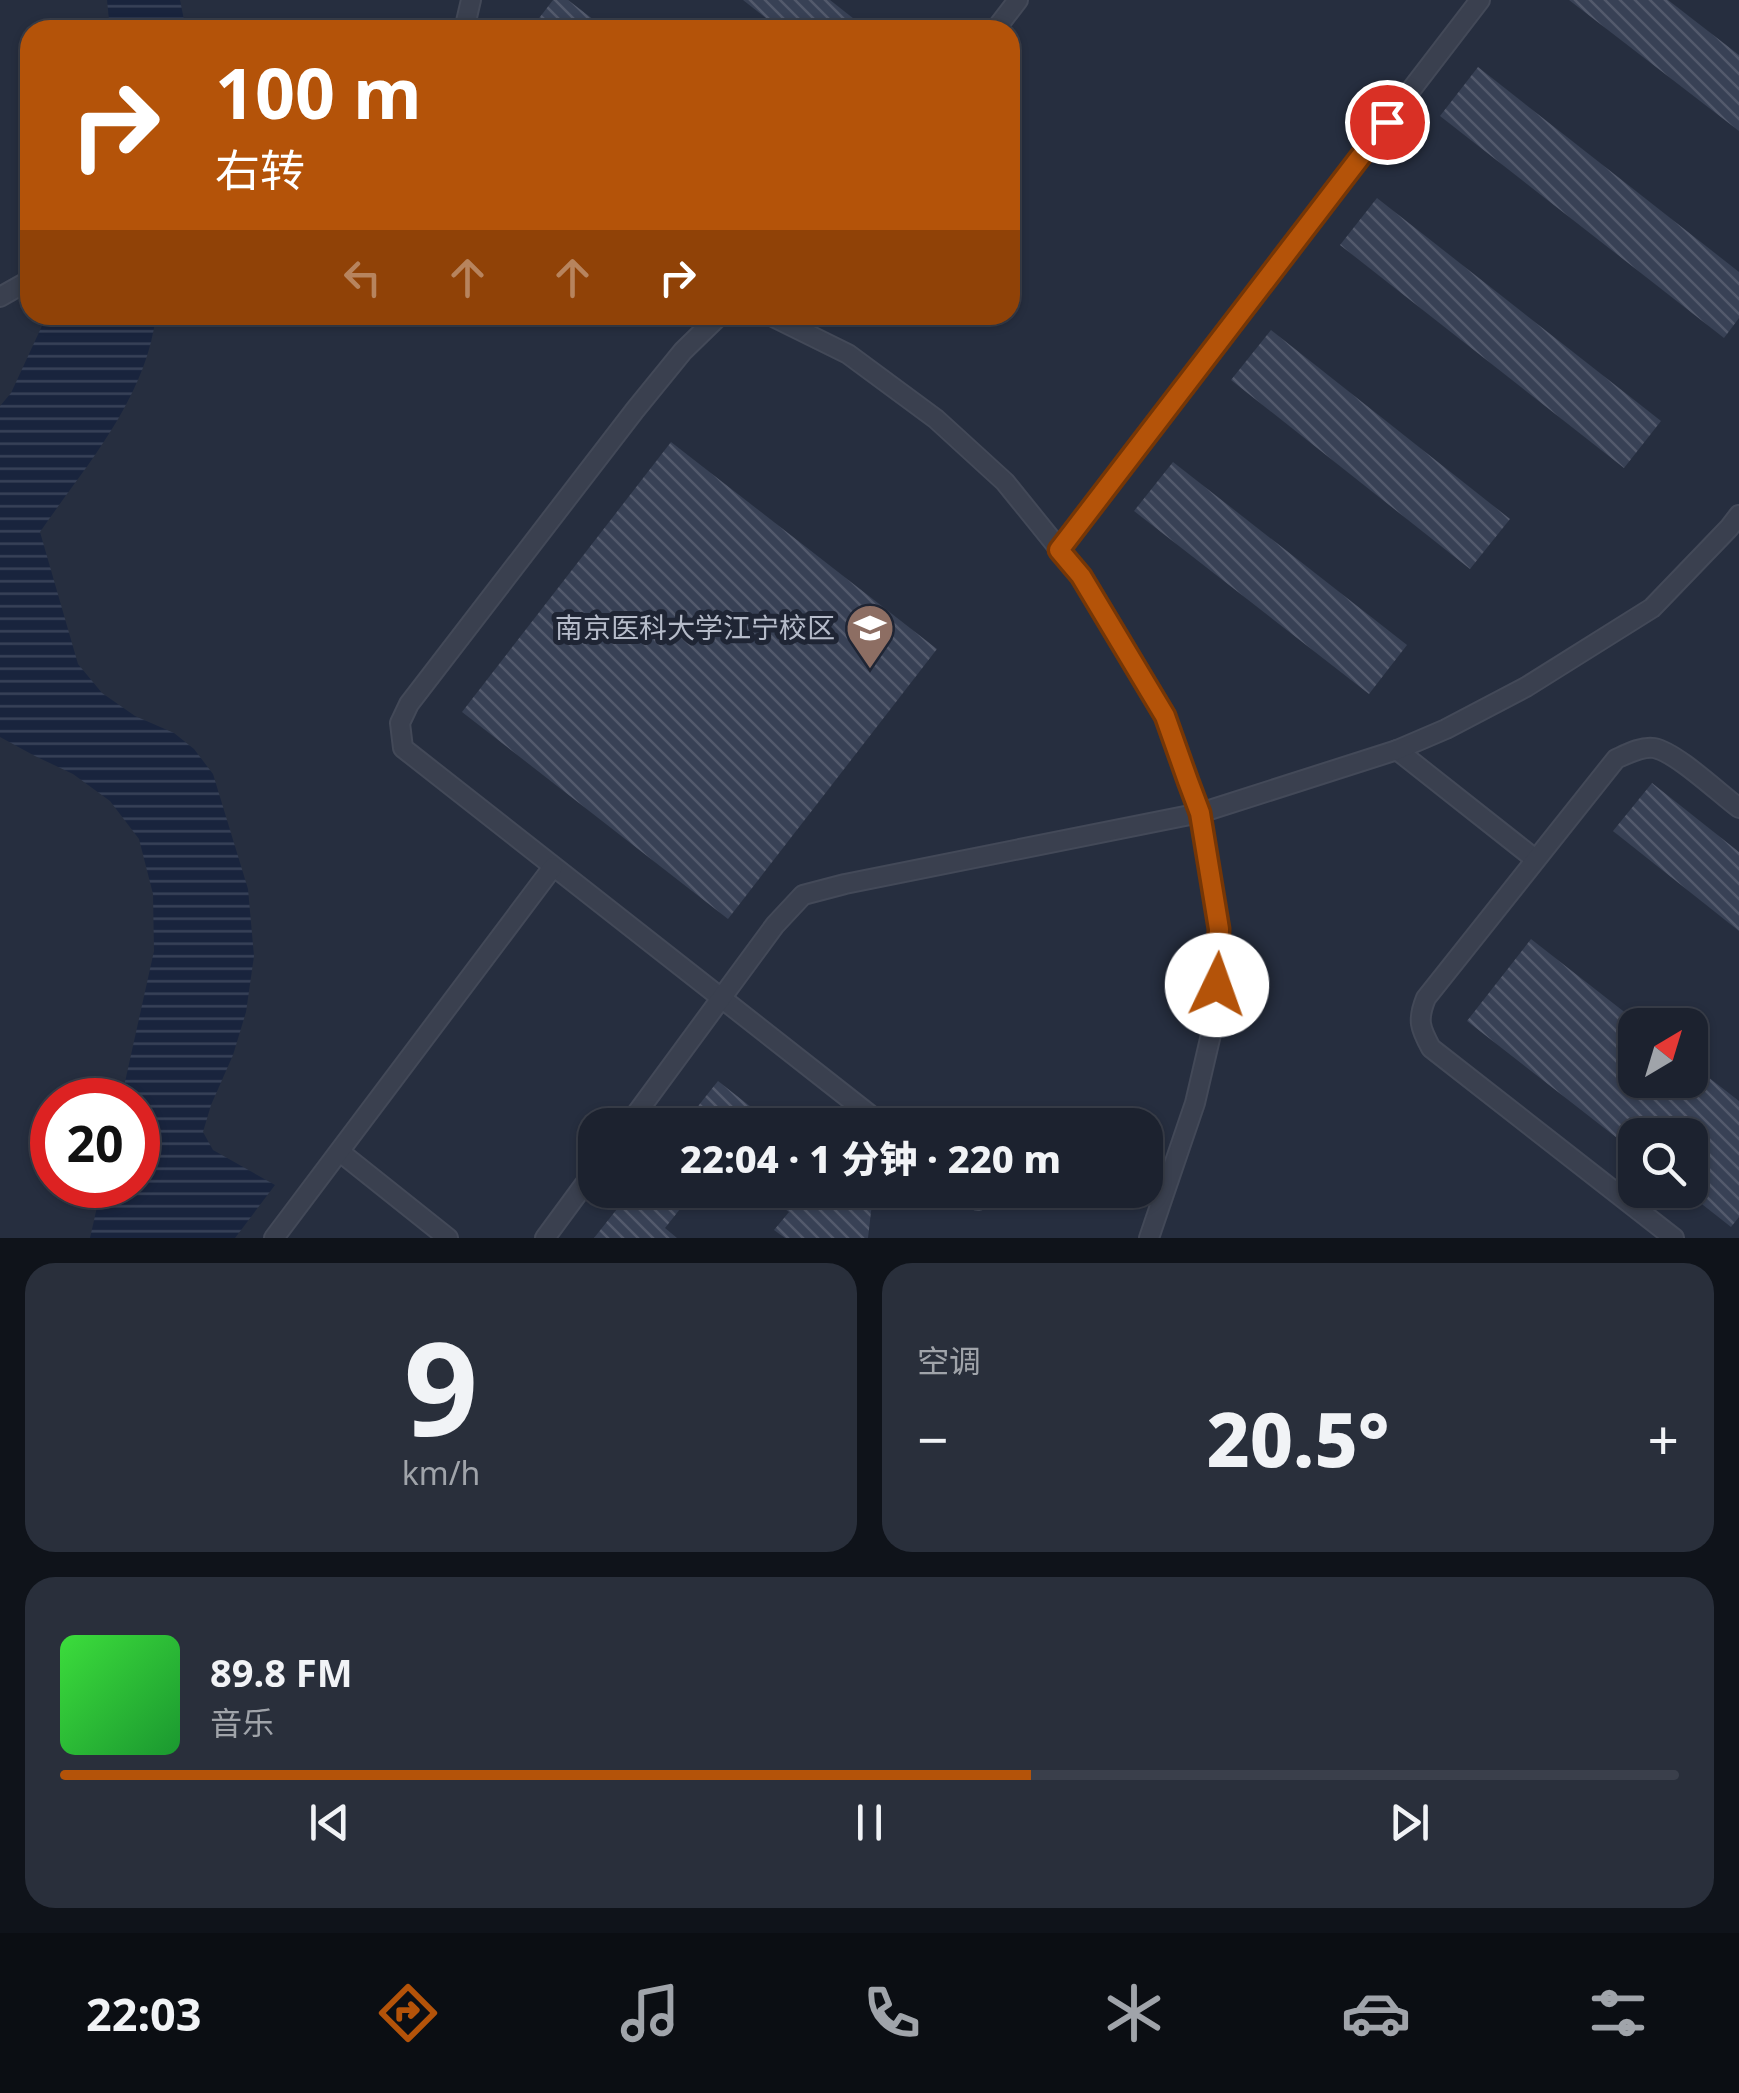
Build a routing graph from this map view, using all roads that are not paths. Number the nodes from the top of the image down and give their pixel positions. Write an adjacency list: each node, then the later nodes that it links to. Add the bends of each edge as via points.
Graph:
1 (1018, 0): 3 (lane)
2 (1480, 0): 7 (lane)
3 (1003, 20)
4 (710, 325): 12 (lane, via 624,426 400,723 403,748)
5 (789, 325): 7 (lane, via 848,354 936,420 1005,482)
6 (1739, 515): 8 (lane, via 1652,608 1526,687)
7 (1059, 550): 10 (lane, via 1165,716)
8 (1396, 750): 10 (lane); 11 (lane)
9 (1739, 808): 11 (lane, via 1652,747 1616,759)
10 (1200, 813): 13 (lane, via 803,895); 21 (lane, via 1219,929 1216,1013 1195,1103)
11 (1535, 859): 22 (lane, via 1426,998 1420,1029 1430,1048)
12 (553, 867): 13 (lane); 16 (lane)
13 (722, 999): 14 (lane); 15 (lane)
14 (641, 1108)
15 (860, 1108)
16 (340, 1152): 18 (lane); 19 (lane)
17 (578, 1193): 20 (lane)
18 (274, 1238)
19 (448, 1238)
20 (544, 1238)
21 (1150, 1238)
22 (1674, 1238)

